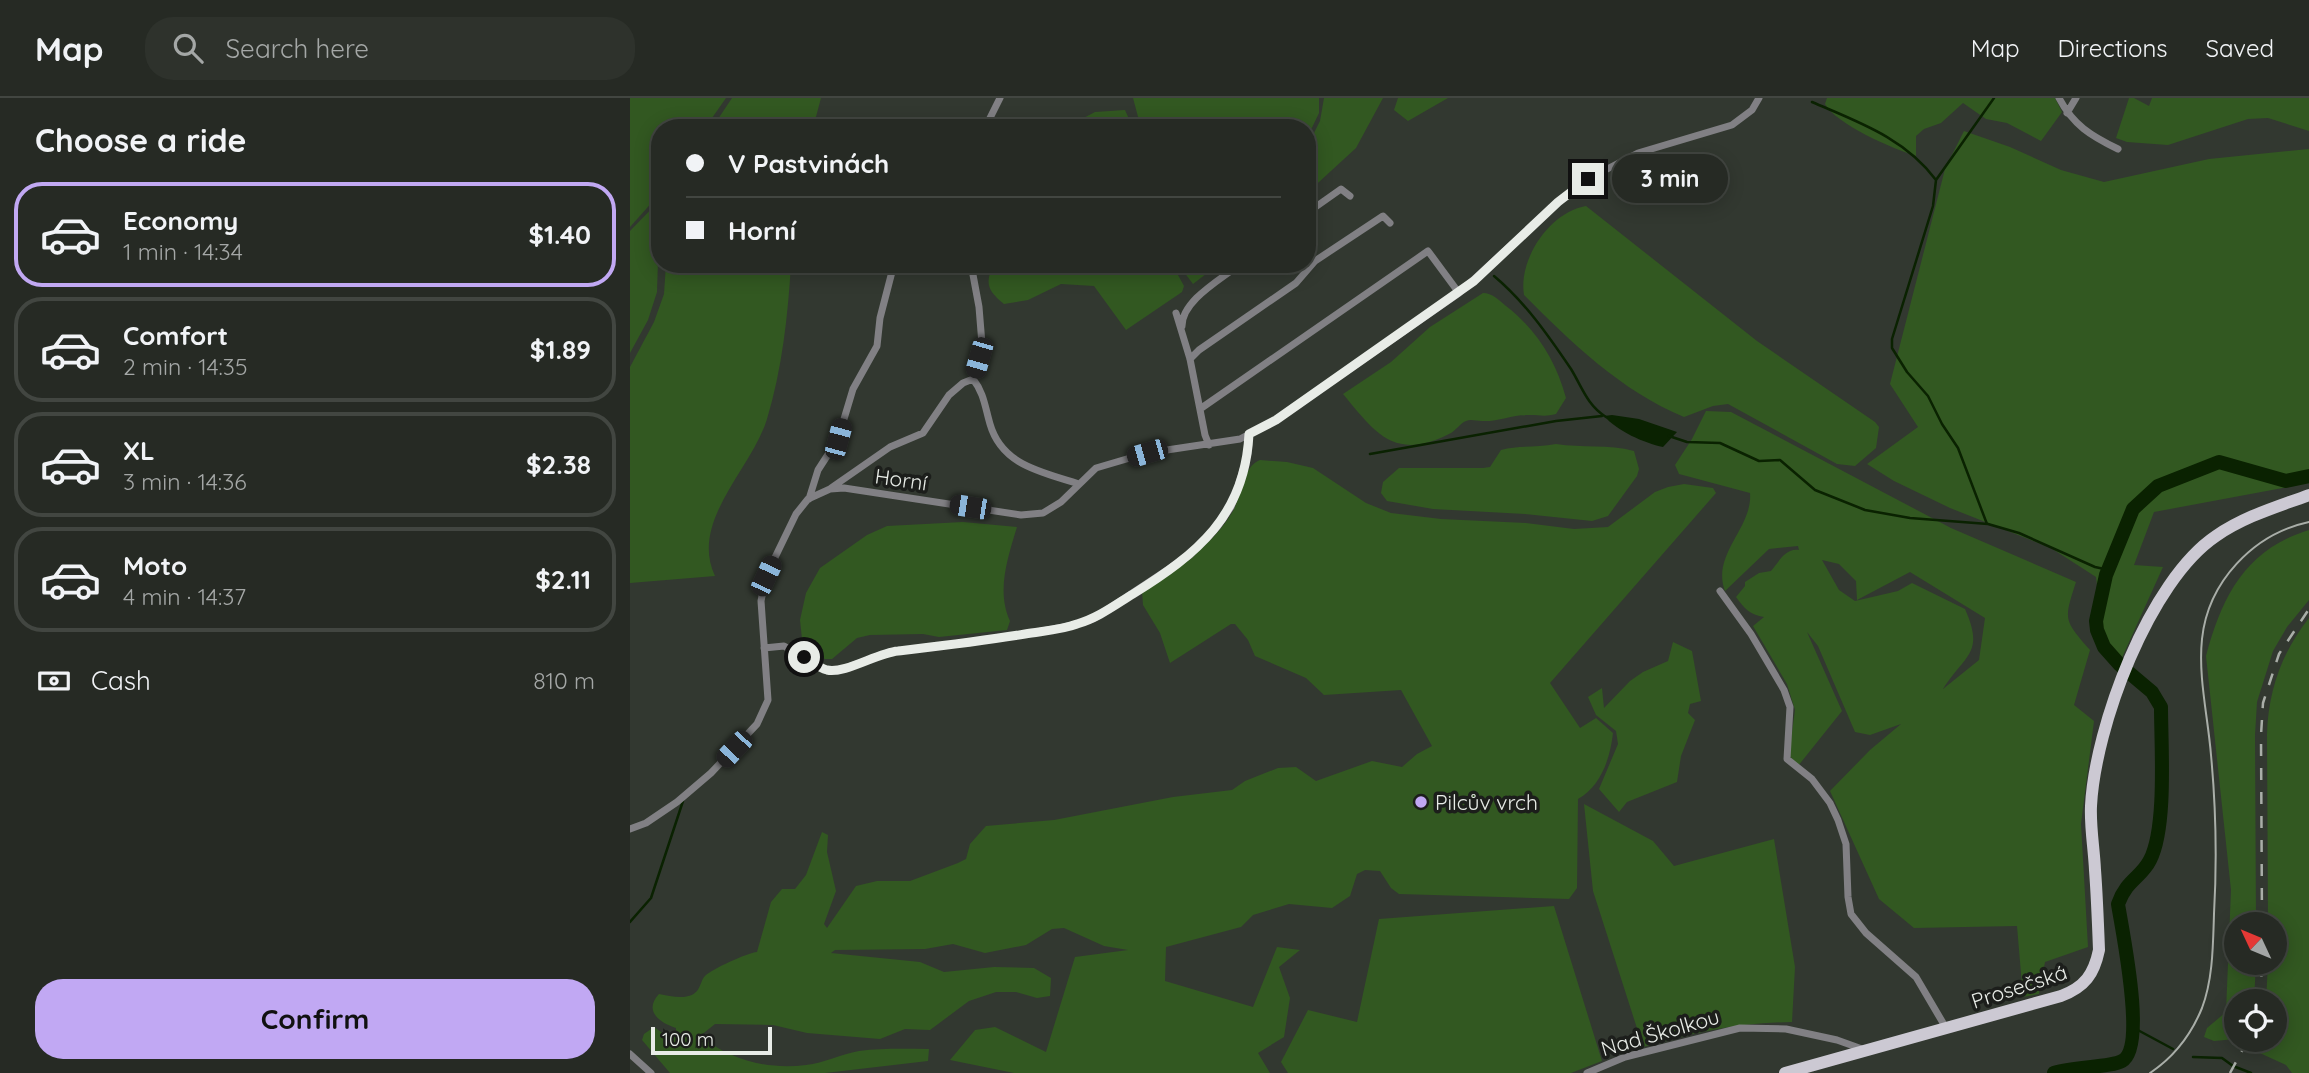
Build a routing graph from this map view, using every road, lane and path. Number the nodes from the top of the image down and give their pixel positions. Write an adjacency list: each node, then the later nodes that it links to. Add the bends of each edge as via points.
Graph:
1 (1000, 98): 6 (street)
2 (1759, 98): 16 (street, Horní, via 1752,110 1732,125 1638,153 1588,179)
3 (2059, 98): 5 (street)
4 (2076, 98): 5 (street)
5 (2067, 113): 7 (street, via 2082,129)
6 (990, 119)
7 (2118, 149)
8 (1350, 196): 9 (street, via 1342,187)
9 (1316, 206)
10 (1390, 223): 11 (street, via 1383,216)
11 (1316, 260)
12 (892, 273): 27 (street, via 877,346 853,389 838,439 818,470)
13 (973, 273): 20 (street, via 982,344)
14 (1229, 273): 18 (street, via 1190,306 1182,317)
15 (1305, 273): 19 (street)
16 (1459, 292): 21 (street, via 1428,251); 22 (street, Horní, via 1276,420)
17 (1176, 313): 18 (street)
18 (1182, 330): 19 (street)
19 (1190, 359): 21 (street)
20 (973, 379): 24 (street, via 982,390 996,442 1009,457); 25 (street, via 948,396 923,433 890,447)
21 (1200, 409): 23 (street)
22 (1249, 434): 23 (street, Horní); 29 (street, via 1236,493 1218,526 1191,555 1093,619 1027,634 890,652 837,671 825,670 784,646)
23 (1209, 445): 24 (street, Horní, via 1147,453 1096,468)
24 (1079, 485): 25 (street, Horní, via 1043,513 1021,514)
25 (830, 488): 27 (street)
26 (2309, 495): 31 (main road, Prosečská, via 2239,522 2195,554 2169,586 2130,660 2104,727 2091,805 2099,950 2094,972 2072,992)
27 (808, 499): 29 (street, via 796,514 762,590)
28 (1720, 591): 31 (street, via 1784,690 1790,707 1787,759 1812,779 1838,820 1846,844 1851,914 1916,977)
29 (764, 648): 30 (street, via 768,700 757,724 712,773 677,802)
30 (630, 829)
31 (1946, 1028): 32 (main road, Prosečská)
32 (1866, 1051): 35 (street, Nad Školkou, via 1800,1031 1740,1028 1625,1057); 36 (main road, Prosečská)
33 (630, 1054): 34 (street)
34 (651, 1073)
35 (1587, 1073)
36 (1785, 1073)

